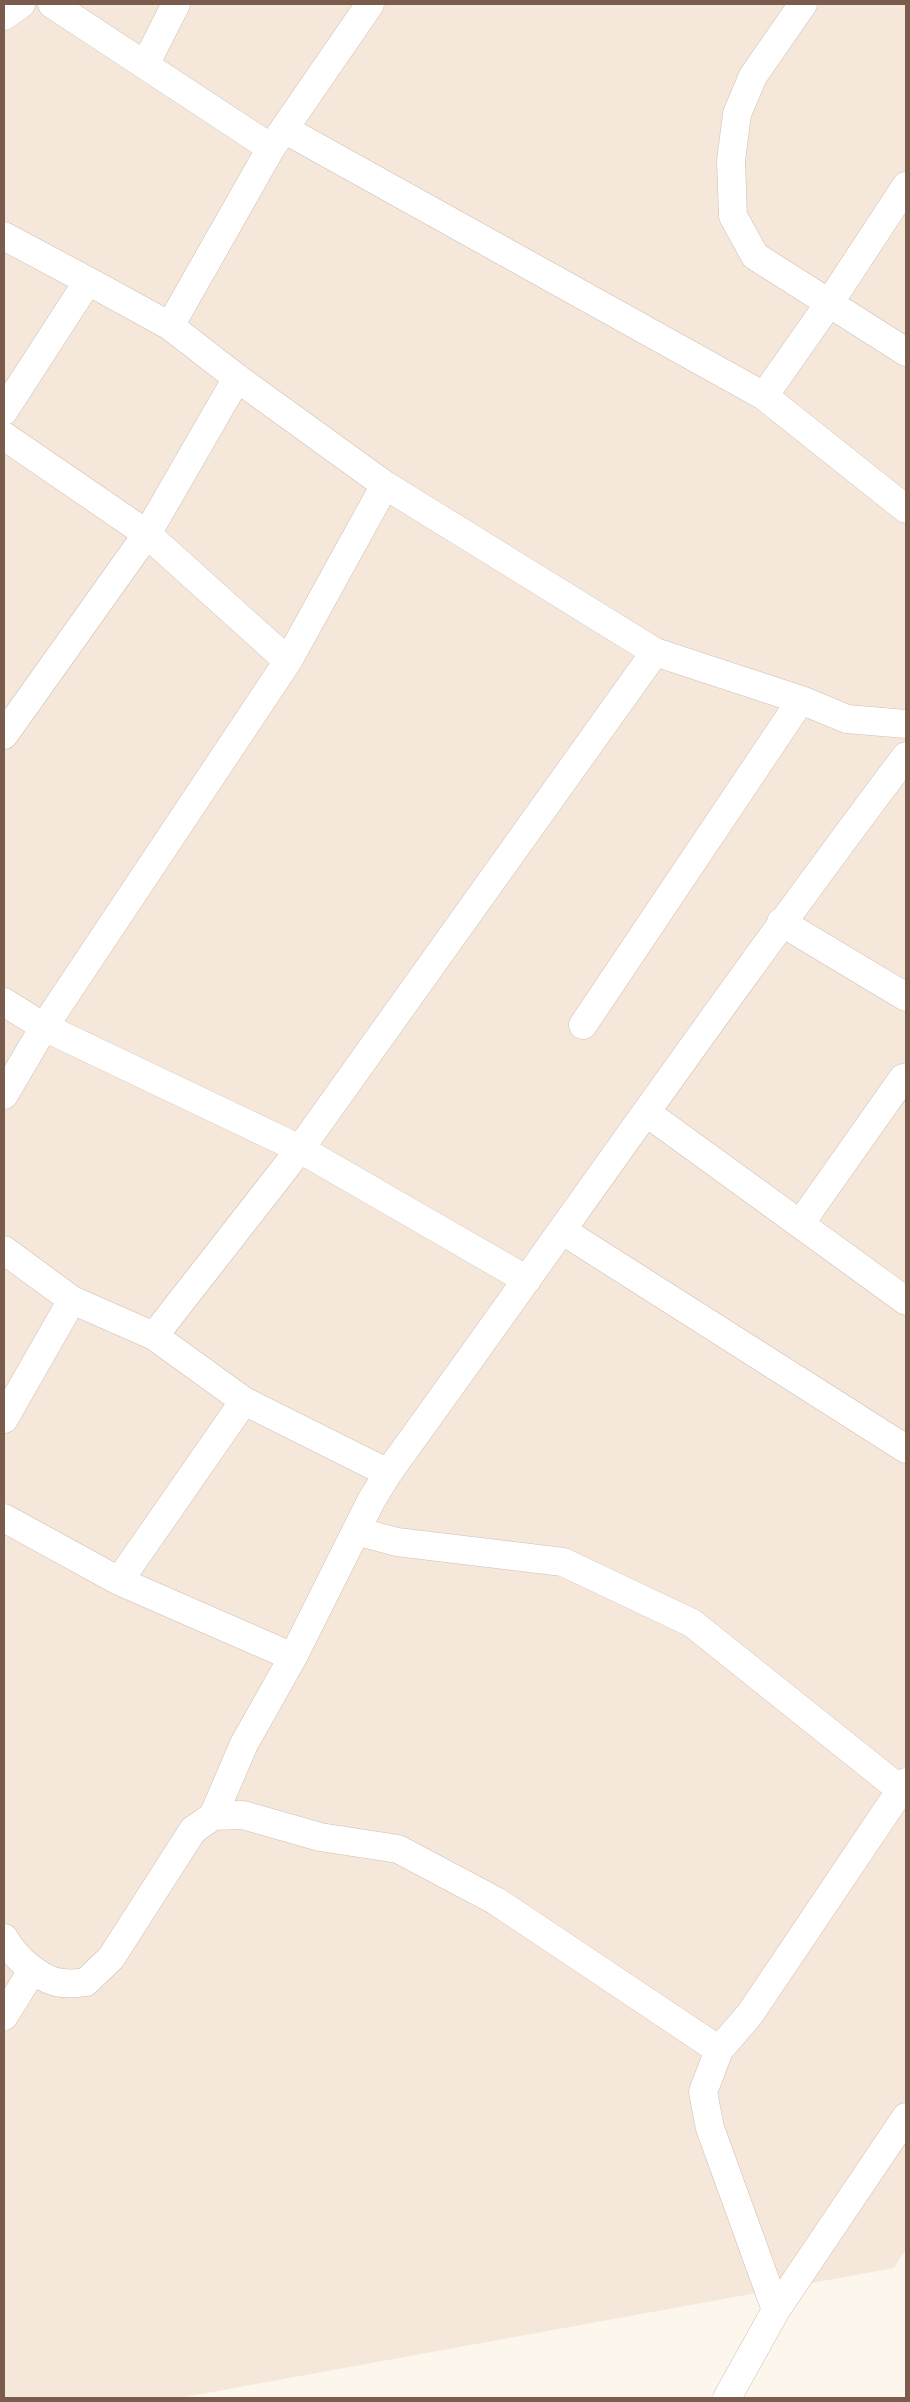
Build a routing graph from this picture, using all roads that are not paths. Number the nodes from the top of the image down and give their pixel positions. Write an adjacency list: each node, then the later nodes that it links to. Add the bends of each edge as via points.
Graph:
1 (21, 4): 6 (street)
2 (52, 4): 7 (street)
3 (176, 4): 7 (street)
4 (370, 4): 8 (street)
5 (803, 4): 12 (street, via 753,76 737,114 730,161 733,216 755,256)
6 (4, 16)
7 (145, 65): 8 (street)
8 (278, 138): 13 (street); 16 (street)
9 (906, 186): 12 (street)
10 (4, 236): 11 (street)
11 (88, 281): 13 (street); 17 (street)
12 (830, 302): 14 (street); 16 (street)
13 (170, 326): 15 (street)
14 (906, 352)
15 (237, 378): 19 (street); 21 (street)
16 (764, 396): 20 (street)
17 (4, 411)
18 (4, 436): 21 (street)
19 (385, 485): 22 (street); 23 (street)
20 (902, 499)
21 (147, 534): 23 (street); 26 (street)
22 (655, 652): 24 (street); 36 (street)
23 (288, 661): 32 (street)
24 (801, 700): 25 (street, via 848,720); 31 (street)
25 (906, 724)
26 (4, 735)
27 (906, 756): 28 (street)
28 (781, 922): 29 (street); 35 (street)
29 (906, 996)
30 (4, 1002): 32 (street)
31 (583, 1025)
32 (44, 1027): 34 (street); 36 (street)
33 (903, 1078): 37 (street)
34 (4, 1095)
35 (647, 1113): 37 (street); 38 (street)
36 (300, 1149): 40 (street); 43 (street)
37 (800, 1224): 42 (street)
38 (563, 1231): 40 (street); 46 (street)
39 (4, 1250): 41 (street)
40 (527, 1280): 47 (street)
41 (72, 1300): 43 (street); 45 (street)
42 (906, 1301)
43 (154, 1336): 44 (street)
44 (244, 1401): 47 (street); 50 (street)
45 (4, 1419)
46 (906, 1448)
47 (388, 1473): 49 (street)
48 (4, 1518): 50 (street)
49 (356, 1531): 51 (street); 52 (street, via 397,1542 564,1562 692,1623)
50 (119, 1581): 51 (street)
51 (293, 1657): 53 (street, via 244,1744)
52 (904, 1786): 57 (street, via 750,2014)
53 (214, 1816): 55 (street, via 193,1830 110,1958 86,1982 60,1983); 57 (street, via 243,1815 320,1837 398,1849 496,1901)
54 (4, 1938): 55 (street, via 9,1948)
55 (32, 1971): 56 (street)
56 (4, 2016)
57 (719, 2050): 59 (street, via 704,2092 710,2128)
58 (906, 2117): 59 (street)
59 (776, 2310): 60 (street)
60 (727, 2398)

